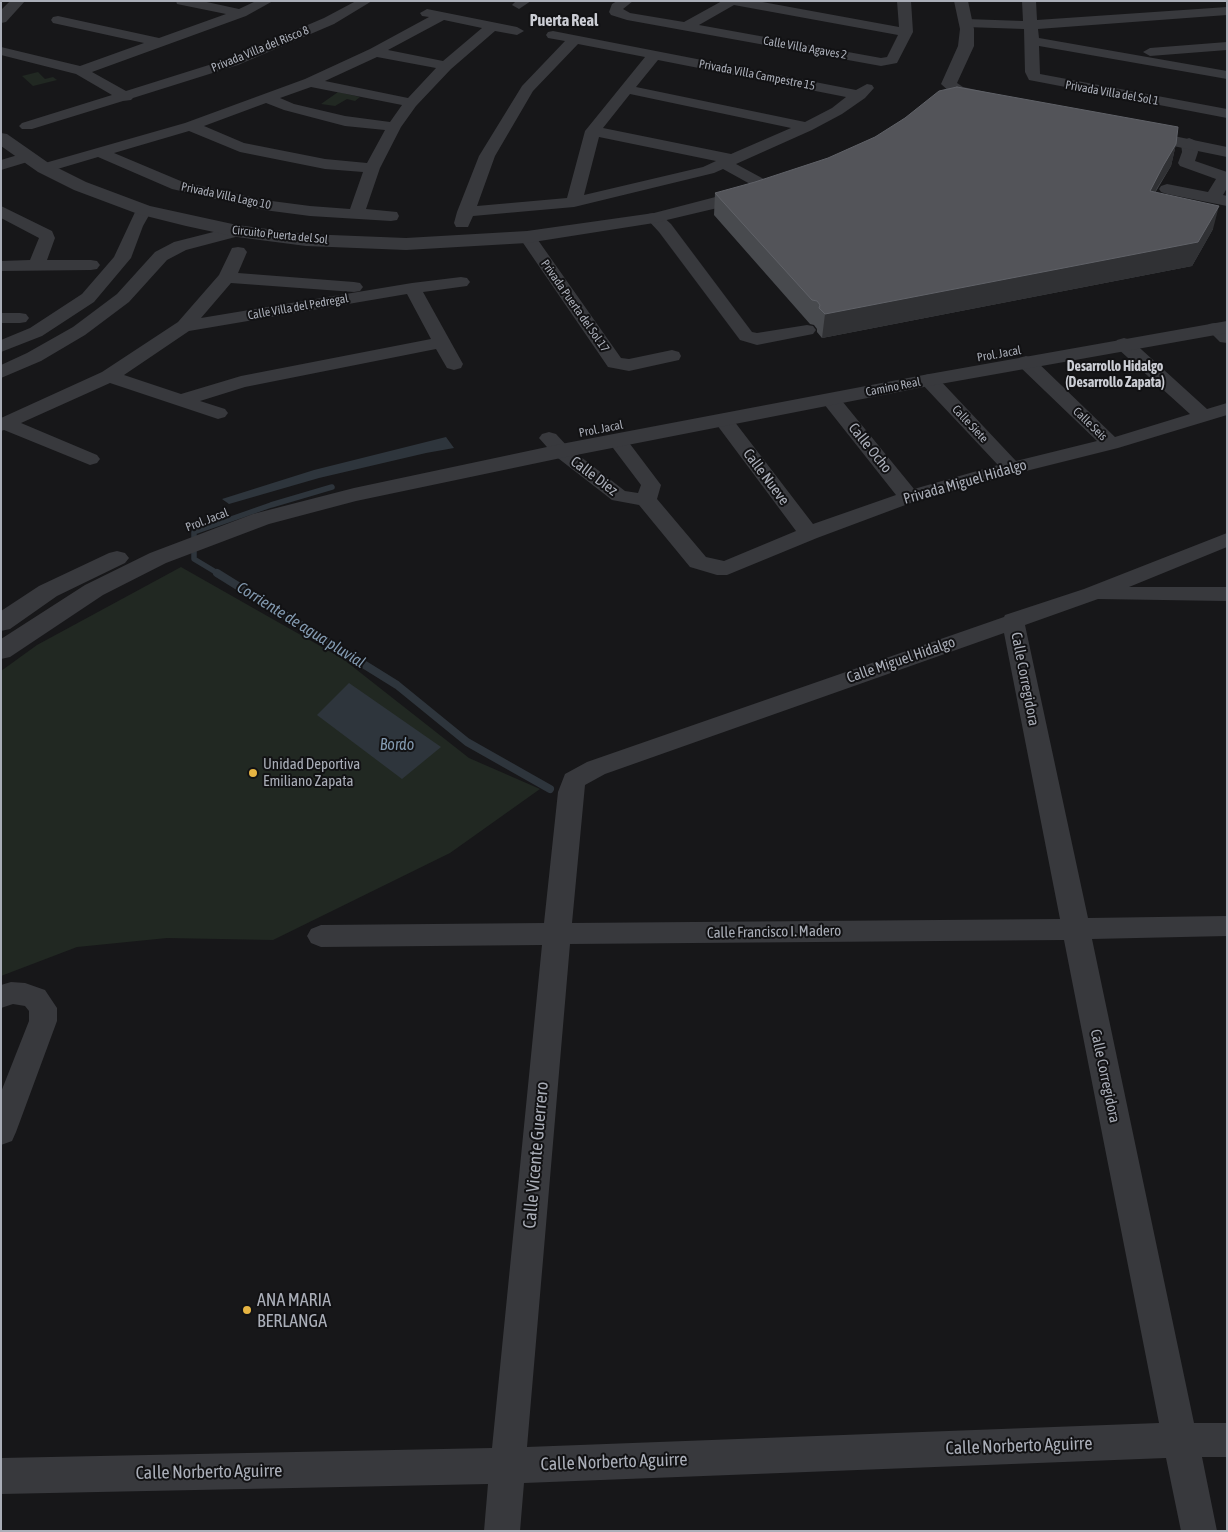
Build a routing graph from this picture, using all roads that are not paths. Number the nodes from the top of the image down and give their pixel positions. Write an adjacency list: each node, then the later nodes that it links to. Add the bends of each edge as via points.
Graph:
1 (18, 1): 14 (street)
2 (182, 1): 12 (street)
3 (266, 1): 12 (street)
4 (627, 1): 18 (street, Calle Villa Agaves 2, via 617,7 616,12)
5 (733, 1): 18 (street); 20 (street)
6 (904, 1): 20 (street)
7 (961, 1): 17 (street)
8 (1029, 1): 21 (street, Privada Villa del Sol 1)
9 (360, 2): 35 (street, Privada Villa del Risco 8, via 329,21 233,62)
10 (1227, 10): 21 (street)
11 (419, 11): 13 (street)
12 (240, 13): 24 (street)
13 (442, 16): 16 (street); 27 (street)
14 (1, 19)
15 (58, 20): 24 (street)
16 (492, 26): 19 (street); 30 (street)
17 (973, 26): 21 (street); 38 (street, via 945,92)
18 (686, 27): 20 (street, Calle Villa Agaves 2, via 881,62 892,60)
19 (518, 31)
20 (906, 32)
21 (1032, 33): 29 (street); 39 (street, Privada Villa del Sol 1, via 1032,74 1038,79)
22 (553, 35): 23 (street, Privada Villa Campestre 15)
23 (574, 40): 28 (street, Privada Villa Campestre 15); 60 (street, Privada Villa Campestre 15, via 528,89 487,156 464,217)
24 (162, 43): 31 (street)
25 (1227, 46): 29 (street)
26 (1, 51): 31 (street)
27 (375, 52): 30 (street); 33 (street)
28 (654, 55): 34 (street); 42 (street, Privada Villa Campestre 15, via 864,92)
29 (1115, 55): 32 (street)
30 (446, 66): 37 (street)
31 (81, 71): 35 (street)
32 (1227, 75)
33 (310, 82): 36 (street); 37 (street)
34 (625, 90): 42 (street); 44 (street)
35 (126, 97): 40 (street, Privada Villa del Risco 8)
36 (266, 98): 41 (street); 43 (street, via 345,121)
37 (411, 103): 43 (street)
38 (1003, 105)
39 (1227, 114)
40 (27, 126)
41 (190, 126): 49 (street); 54 (street, via 240,147 325,164)
42 (807, 127): 51 (street, Privada Villa Campestre 15)
43 (394, 128): 54 (street)
44 (593, 131): 51 (street); 60 (street)
45 (1, 138): 50 (street, Circuito Puerta del Sol)
46 (1227, 138): 47 (street, via 1128,127)
47 (1189, 143): 48 (street); 59 (street, via 1186,163 1223,176)
48 (1227, 152)
49 (102, 153): 53 (street); 63 (street, Privada Villa Lago 10, via 178,186 264,205)
50 (26, 156): 52 (street); 53 (street, Circuito Puerta del Sol)
51 (727, 161): 55 (street, Privada Villa Campestre 15); 57 (street)
52 (2, 163)
53 (49, 166): 61 (street, Circuito Puerta del Sol, via 80,186)
54 (372, 168): 63 (street)
55 (708, 170): 57 (street); 60 (street, Privada Villa Campestre 15)
56 (784, 181): 57 (street, Circuito Puerta del Sol)
57 (754, 187): 65 (street, Circuito Puerta del Sol, via 741,197)
58 (1167, 189): 59 (street)
59 (1220, 200)
60 (574, 202)
61 (144, 210): 66 (street, Circuito Puerta del Sol); 82 (street, via 122,258 88,298 36,332)
62 (2, 212): 71 (street, via 48,238)
63 (356, 214): 64 (street, Privada Villa Lago 10)
64 (391, 216)
65 (654, 218): 67 (street, Circuito Puerta del Sol); 79 (street, via 665,228 746,336 757,339)
66 (237, 231): 67 (street, Circuito Puerta del Sol, via 306,240); 86 (street, via 180,246 161,256 123,298 79,331)
67 (532, 244): 83 (street, Privada Puerta del Sol 17, via 615,363 629,364)
68 (238, 252): 72 (street, Calle Villa del Pedregal)
69 (91, 265): 71 (street)
70 (1, 266): 71 (street)
71 (36, 266)
72 (227, 276): 74 (street, Calle Villa del Pedregal, via 313,285); 77 (street, Calle Villa del Pedregal)
73 (461, 282): 74 (street, Calle Villa del Pedregal)
74 (412, 288): 77 (street, Calle Villa del Pedregal); 80 (street)
75 (1, 318): 76 (street)
76 (20, 318)
77 (184, 326): 87 (street, Calle Villa del Pedregal)
78 (1224, 326): 81 (street, Camino Real); 98 (street, Prol. Jacal, via 864,379)
79 (807, 330)
80 (442, 342): 85 (street); 89 (street, via 241,382)
81 (1124, 344): 84 (street, Camino Real); 93 (street)
82 (1, 347)
83 (672, 356)
84 (1026, 362): 88 (street, Camino Real); 97 (street, Calle Seis)
85 (454, 364)
86 (1, 372)
87 (109, 376): 89 (street); 95 (street, Calle Villa del Pedregal)
88 (929, 380): 90 (street, Camino Real); 100 (street, Calle Siete)
89 (182, 400): 92 (street)
90 (831, 400): 94 (street, Camino Real); 101 (street, Calle Ocho)
91 (1227, 409): 93 (street, Privada Miguel Hidalgo)
92 (218, 413)
93 (1202, 415): 97 (street, Privada Miguel Hidalgo)
94 (724, 421): 96 (street, Camino Real); 103 (street, Calle Nueve)
95 (4, 424): 99 (street)
96 (618, 440): 98 (street, Camino Real); 102 (street, via 651,485)
97 (1111, 444): 100 (street, Privada Miguel Hidalgo)
98 (555, 445): 102 (street, Calle Diez, via 619,496); 108 (street, Prol. Jacal, via 304,488 218,515 137,548 48,591); 109 (street, Prol. Jacal, via 261,519 158,558 94,590)
99 (90, 458)
100 (1012, 468): 101 (street, Privada Miguel Hidalgo)
101 (909, 497): 103 (street, Privada Miguel Hidalgo)
102 (646, 500): 103 (street, Privada Miguel Hidalgo, via 698,562 709,567 727,568)
103 (809, 533)
104 (1227, 539): 105 (street, Calle Miguel Hidalgo)
105 (1092, 594): 106 (street); 107 (street, Calle Miguel Hidalgo)
106 (1227, 594)
107 (1013, 620): 110 (street, Calle Miguel Hidalgo, via 596,768); 112 (street, Calle Corregidora)
108 (1, 623)
109 (1, 651)
110 (574, 780): 113 (street, Calle Vicente Guerrero)
111 (1227, 926): 112 (street, Calle Francisco I. Madero)
112 (1075, 929): 113 (street, Calle Francisco I. Madero); 117 (street, Calle Corregidora)
113 (557, 934): 114 (street, Calle Francisco I. Madero); 119 (street, Calle Vicente Guerrero)
114 (321, 936)
115 (1, 997): 116 (street, via 11,993 25,994 36,998 43,1008 43,1020)
116 (1, 1132)
117 (1180, 1440): 118 (street, Calle Norberto Aguirre); 119 (street, Calle Norberto Aguirre); 122 (street, Calle Corregidora)
118 (1227, 1440)
119 (507, 1466): 120 (street, Calle Norberto Aguirre); 121 (street, Calle Vicente Guerrero)
120 (1, 1476)
121 (502, 1531)
122 (1199, 1531)

